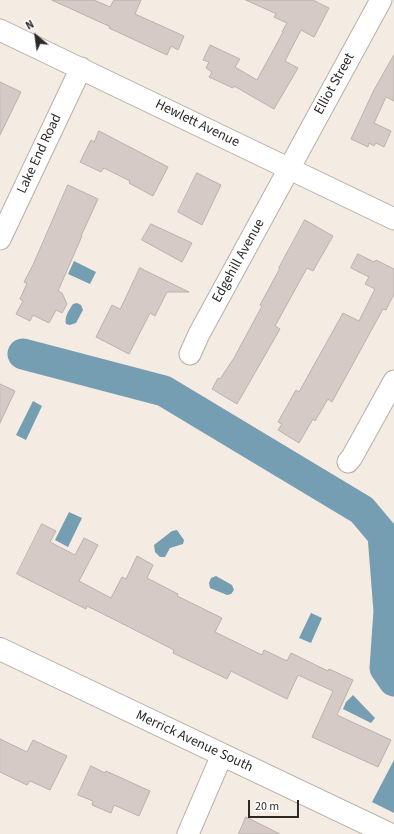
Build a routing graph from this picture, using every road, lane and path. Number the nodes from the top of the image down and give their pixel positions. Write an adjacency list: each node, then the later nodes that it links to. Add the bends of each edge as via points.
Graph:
1 (381, 0): 4 (street, Elliot Street)
2 (0, 30): 3 (street, Hewlett Avenue)
3 (81, 68): 4 (street, Hewlett Avenue); 6 (street, Lake End Road)
4 (289, 168): 5 (street, Hewlett Avenue); 7 (street, Edgehill Avenue)
5 (394, 219)
6 (0, 239)
7 (190, 354)
8 (394, 382): 9 (street)
9 (348, 462)
10 (0, 649): 11 (street, Merrick Avenue South)
11 (222, 755): 12 (street); 13 (street, Merrick Avenue South)
12 (188, 834)
13 (389, 834)

